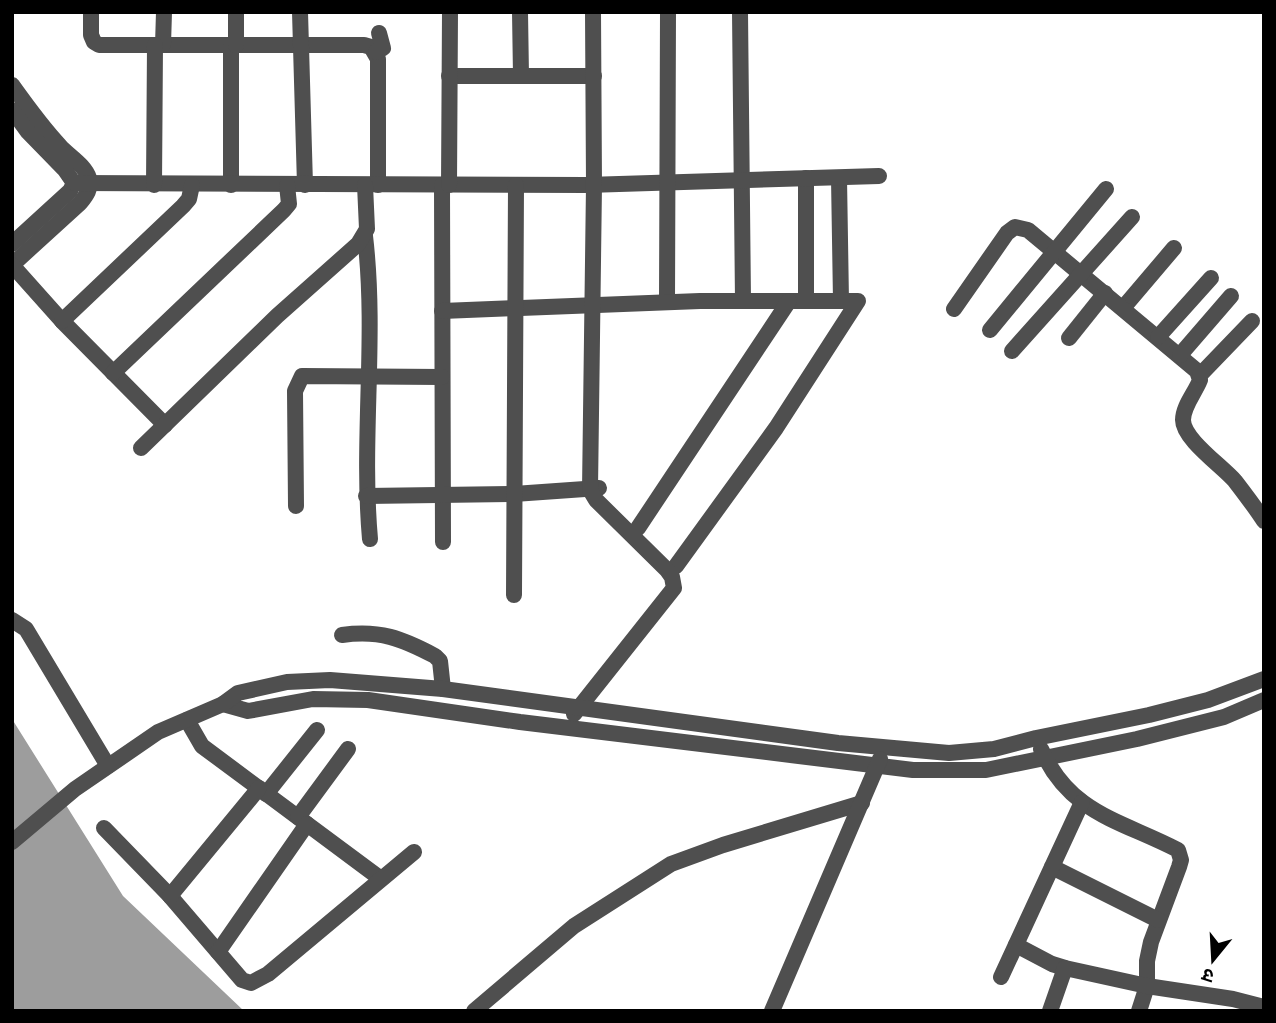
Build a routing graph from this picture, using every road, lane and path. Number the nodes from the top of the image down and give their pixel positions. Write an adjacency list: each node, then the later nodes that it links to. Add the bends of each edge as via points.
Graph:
1 (91, 12): 11 (street, via 94,42)
2 (163, 12): 11 (street)
3 (236, 12): 12 (street)
4 (300, 12): 13 (street)
5 (450, 12): 15 (street)
6 (520, 12): 16 (street)
7 (593, 12): 17 (street)
8 (668, 12): 24 (street)
9 (740, 12): 23 (street)
10 (379, 33): 14 (street, via 383,48)
11 (159, 45): 12 (street); 26 (street)
12 (233, 45): 13 (street); 28 (street)
13 (300, 45): 14 (street, via 364,45); 30 (street)
14 (376, 52): 31 (street)
15 (449, 76): 16 (street); 32 (street)
16 (521, 76): 17 (street)
17 (594, 76): 34 (street)
18 (12, 85): 25 (street, via 89,176)
19 (12, 110): 25 (street)
20 (879, 176): 22 (street)
21 (806, 178): 22 (street); 23 (street); 48 (street)
22 (839, 178): 49 (street)
23 (741, 181): 24 (street); 46 (street)
24 (667, 183): 34 (street); 50 (street)
25 (82, 184): 26 (street); 38 (street); 41 (street, via 88,191 80,203)
26 (154, 184): 27 (street)
27 (192, 185): 28 (street); 56 (street, via 183,206)
28 (231, 185): 29 (street)
29 (287, 185): 30 (street); 63 (street, via 289,204 285,210)
30 (305, 185): 31 (street)
31 (372, 185): 32 (street); 37 (street)
32 (445, 185): 33 (street); 55 (street)
33 (516, 185): 34 (street); 52 (street)
34 (594, 185): 51 (street)
35 (1106, 189): 40 (street)
36 (1132, 217): 42 (street)
37 (365, 236): 66 (street); 67 (street)
38 (12, 244)
39 (1174, 247): 53 (street)
40 (1053, 251): 42 (street); 54 (street, via 1028,230 1015,228); 58 (street)
41 (12, 265): 56 (street)
42 (1081, 273): 44 (street); 61 (street)
43 (1212, 278): 59 (street)
44 (1105, 293): 53 (street); 60 (street)
45 (1231, 296): 62 (street)
46 (743, 301): 47 (street); 50 (street)
47 (789, 301): 48 (street); 75 (street)
48 (807, 301): 49 (street)
49 (841, 301): 78 (street, via 858,301 776,428)
50 (667, 302): 51 (street)
51 (591, 305): 52 (street); 69 (street)
52 (515, 308): 55 (street); 70 (street)
53 (1124, 308): 59 (street)
54 (954, 309)
55 (442, 311): 65 (street)
56 (62, 321): 63 (street)
57 (1252, 321): 64 (street)
58 (990, 330)
59 (1158, 337): 62 (street)
60 (1069, 338)
61 (1012, 351)
62 (1180, 355): 64 (street)
63 (113, 373): 67 (street)
64 (1200, 375): 74 (street, via 1184,411 1185,429)
65 (442, 377): 66 (street); 71 (street)
66 (369, 378): 72 (street); 73 (street, via 305,371 295,391)
67 (165, 425): 68 (street)
68 (141, 448)
69 (593, 486): 70 (street); 75 (street); 88 (street, via 596,500 667,570 674,588)
70 (514, 494): 71 (street); 79 (street)
71 (442, 495): 72 (street); 77 (street)
72 (366, 496): 76 (street)
73 (296, 506)
74 (1264, 521)
75 (638, 528): 78 (street)
76 (370, 539)
77 (443, 542)
78 (677, 566): 88 (street, via 683,582 681,597)
79 (514, 595)
80 (12, 620): 96 (street, via 26,629)
81 (342, 635): 84 (street, via 384,634 435,656 440,661)
82 (330, 680): 84 (street); 85 (street); 87 (street, via 287,682 238,693)
83 (1264, 680): 92 (street, via 1208,700)
84 (443, 689): 88 (street)
85 (331, 699): 87 (street, via 248,711); 90 (street)
86 (1264, 700): 95 (street, via 1211,720)
87 (223, 704): 89 (street)
88 (585, 708): 90 (street); 93 (street)
89 (187, 720): 96 (street, via 158,732); 98 (street, via 202,746)
90 (570, 728): 97 (street)
91 (317, 730): 98 (street)
92 (1036, 738): 93 (street, via 949,754); 95 (street)
93 (885, 747): 97 (street)
94 (348, 749): 101 (street)
95 (1045, 758): 97 (street, via 986,770); 99 (street, via 1064,788)
96 (108, 766): 103 (street)
97 (878, 766): 100 (street)
98 (263, 791): 101 (street); 107 (street)
99 (1082, 802): 105 (street); 108 (street, via 1178,850 1181,860)
100 (862, 803): 116 (street, via 671,864 574,926); 117 (street)
101 (302, 821): 106 (street); 110 (street)
102 (104, 828): 107 (street)
103 (12, 842)
104 (414, 852): 106 (street)
105 (1052, 867): 108 (street); 109 (street)
106 (381, 879): 110 (street, via 258,981 242,980)
107 (170, 896): 110 (street)
108 (1158, 920): 113 (street, via 1147,961)
109 (1016, 945): 111 (street); 112 (street)
110 (218, 952)
111 (1065, 968): 113 (street); 118 (street)
112 (1001, 977)
113 (1147, 986): 114 (street); 119 (street)
114 (1229, 1005): 115 (street)
115 (1264, 1007)
116 (474, 1011)
117 (772, 1011)
118 (1050, 1011)
119 (1139, 1011)

